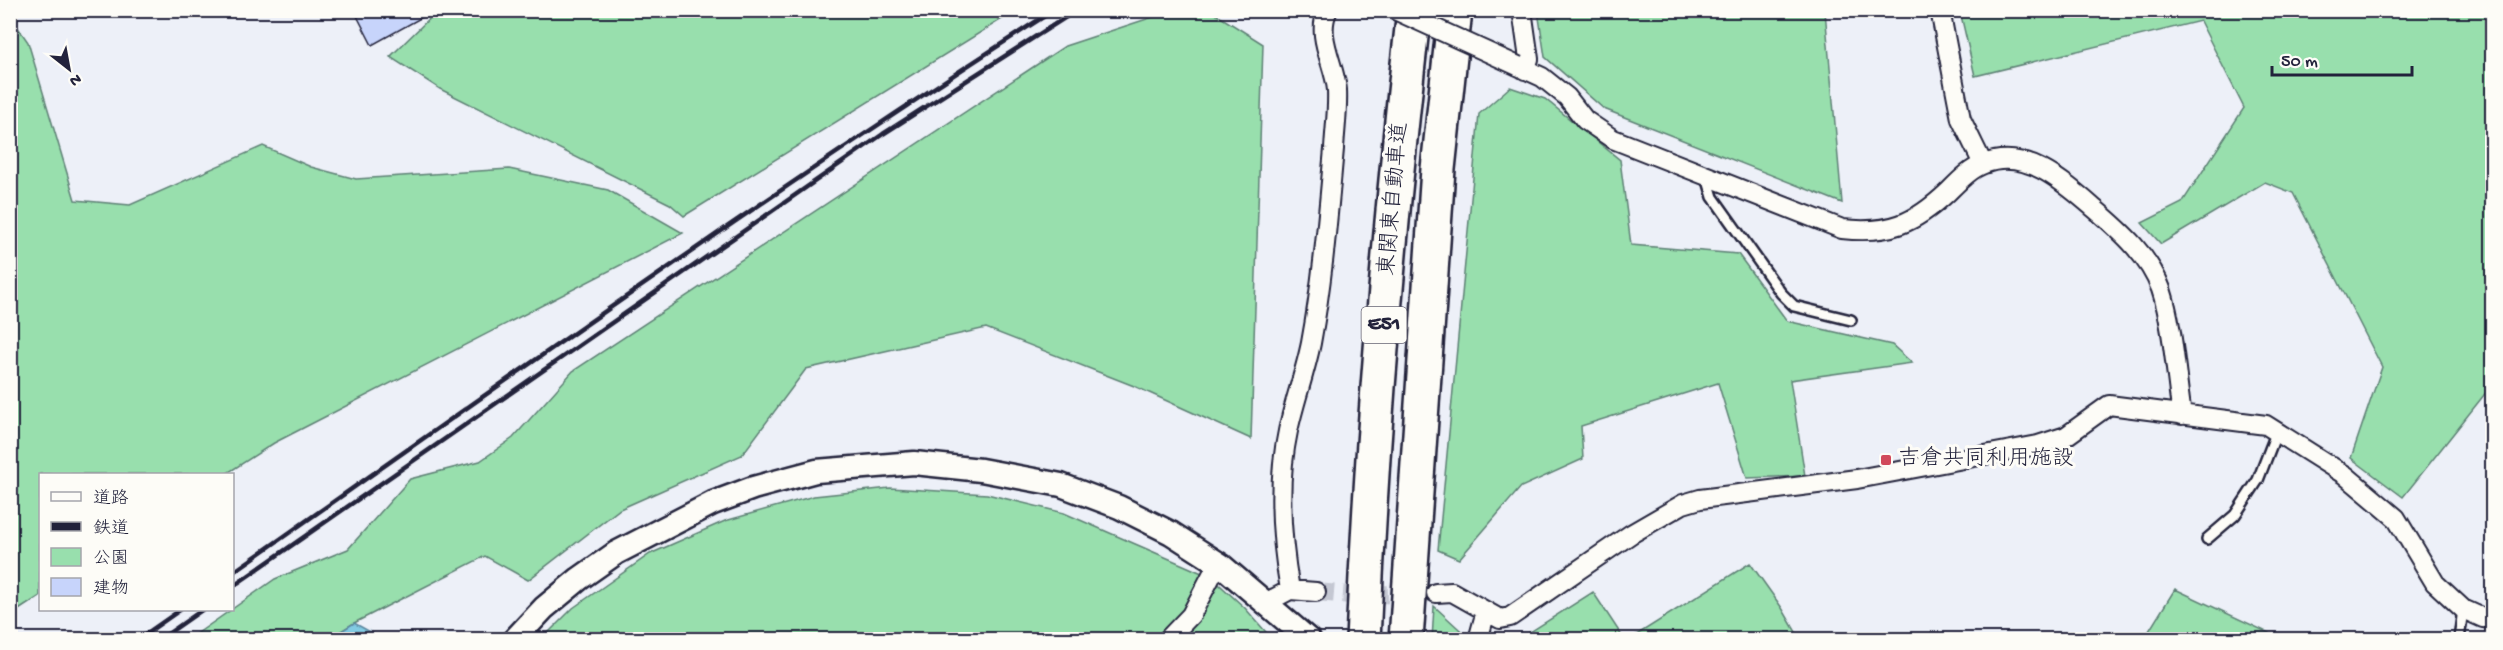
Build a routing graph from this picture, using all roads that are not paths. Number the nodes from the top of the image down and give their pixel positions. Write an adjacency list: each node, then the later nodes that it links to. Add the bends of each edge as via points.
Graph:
1 (1328, 10): 15 (street, via 1324,18 1326,49 1337,107 1328,221 1311,345 1283,460 1281,500)
2 (1395, 10): 7 (street, bridge)
3 (1414, 10): 25 (highway, 東関東自動車道 / E51, via 1369,491)
4 (1455, 10): 26 (highway, 東関東自動車道 / E51, via 1437,180)
5 (1522, 10): 7 (street, via 1529,59)
6 (1940, 10): 8 (street, via 1961,119)
7 (1522, 68): 9 (street, via 1542,77 1567,97 1585,120 1613,139)
8 (1983, 164): 9 (street, via 1968,173 1930,210 1901,225 1871,232 1842,229); 11 (street, via 2021,161 2044,170 2127,236 2152,270 2161,290)
9 (1707, 177): 10 (lane, via 1713,197 1794,306)
10 (1851, 320)
11 (2182, 415): 12 (street, via 2266,424); 20 (street, via 2109,405 2066,436 2038,445 1857,478 1700,499 1683,504 1630,534 1510,617 1500,619)
12 (2277, 431): 13 (lane, via 2258,480 2235,515); 19 (street, via 2345,475 2396,518 2435,583)
13 (2207, 539)
14 (1218, 562): 18 (street); 22 (street, via 1119,507 1061,485 914,463 816,471 753,488 653,532 579,579); 23 (street, via 1191,615)
15 (1290, 590): 16 (street); 18 (street)
16 (1316, 592)
17 (1436, 593): 20 (street, via 1452,592)
18 (1266, 602): 24 (street)
19 (2463, 609): 21 (street); 28 (lane)
20 (1486, 611): 27 (street)
21 (2493, 619)
22 (514, 639)
23 (1167, 639)
24 (1309, 639)
25 (1363, 639)
26 (1406, 639)
27 (1478, 639)
28 (2459, 639)

